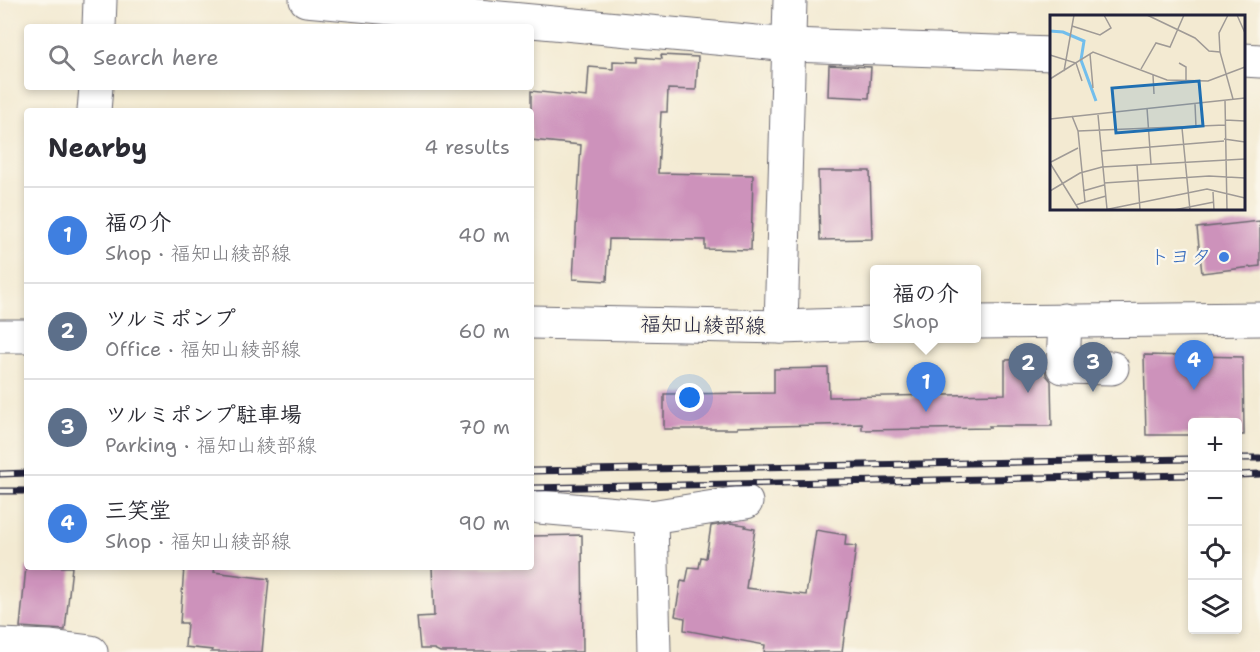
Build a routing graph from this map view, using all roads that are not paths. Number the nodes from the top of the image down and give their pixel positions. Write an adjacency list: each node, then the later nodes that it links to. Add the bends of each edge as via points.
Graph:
1 (100, 0): 4 (street)
2 (306, 0): 5 (street)
3 (790, 0): 5 (street)
4 (99, 24)
5 (790, 45): 6 (street); 16 (street)
6 (1050, 54)
7 (1245, 60): 8 (street)
8 (1260, 61)
9 (96, 90): 10 (street)
10 (94, 108)
11 (1260, 319): 12 (street)
12 (1065, 320): 14 (street); 19 (street, via 1063,367)
13 (534, 322): 16 (street, 福知山綾部線)
14 (981, 322)
15 (870, 324): 16 (street, 福知山綾部線)
16 (781, 327)
17 (0, 336): 18 (street)
18 (24, 336)
19 (1112, 368)
20 (746, 502): 22 (street)
21 (539, 507): 22 (street)
22 (651, 516): 25 (street)
23 (0, 645): 24 (street)
24 (91, 652)
25 (654, 652)

